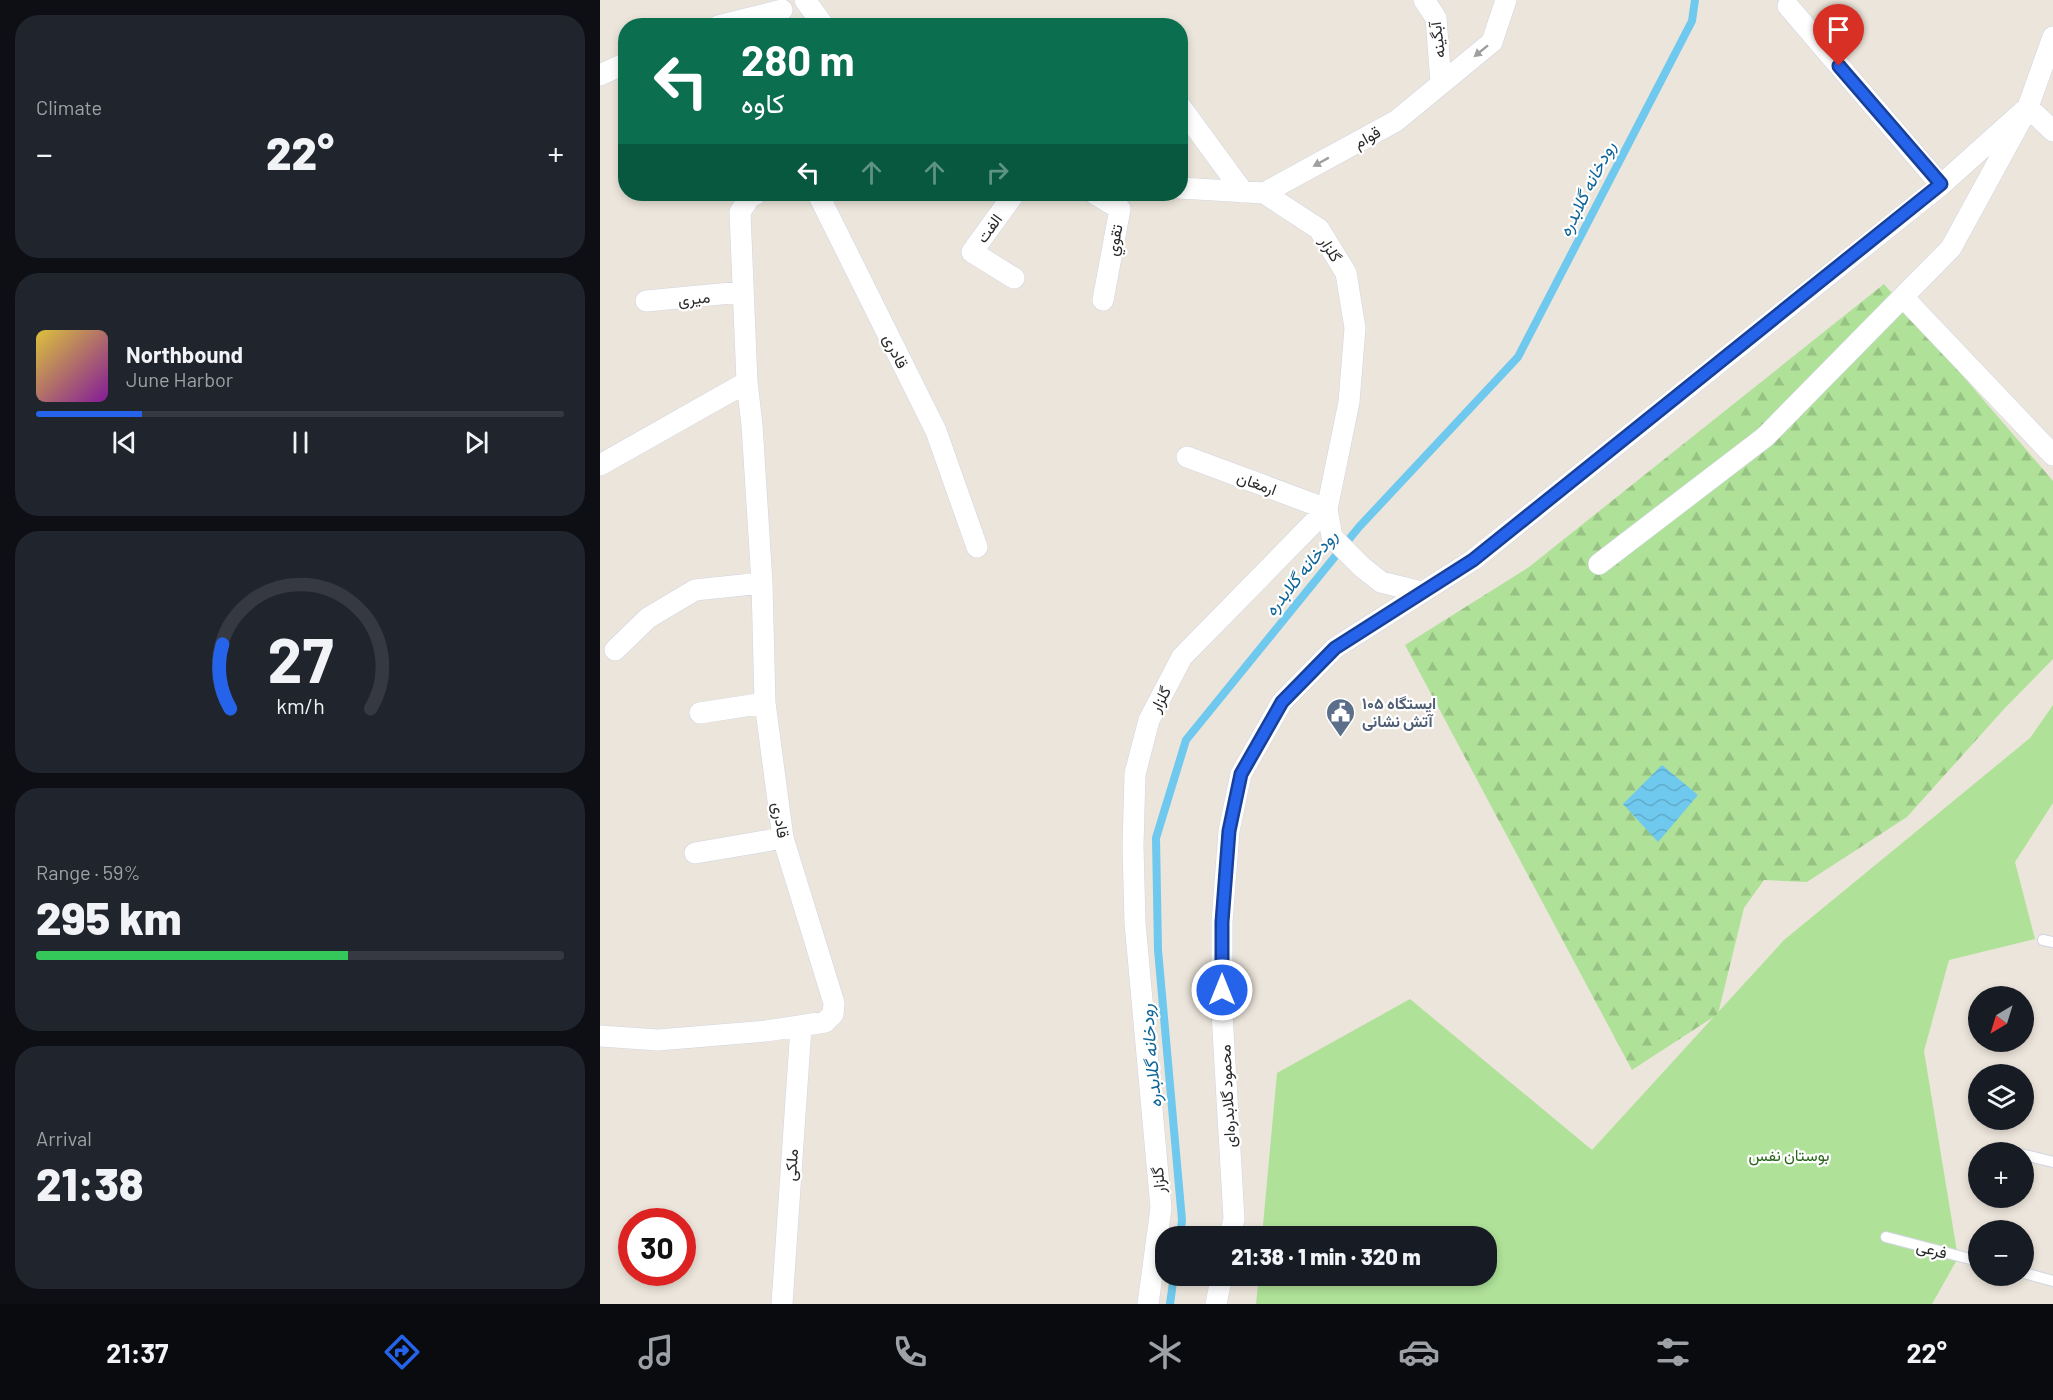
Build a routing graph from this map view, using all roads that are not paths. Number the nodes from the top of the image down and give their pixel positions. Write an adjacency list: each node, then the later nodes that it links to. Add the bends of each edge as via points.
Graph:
1 (805, 0): 7 (street)
2 (1424, 0): 11 (street, آبگینه, via 1436,18)
3 (1506, 0): 11 (street, قوام, one-way to 11, via 1492,42)
4 (1788, 6): 15 (street)
5 (782, 12): 6 (street)
6 (755, 18)
7 (818, 18)
8 (2053, 37): 12 (street, محمود گلابدره‌ای)
9 (618, 67): 10 (street)
10 (600, 75)
11 (1441, 83): 17 (street, قوام, one-way to 17, via 1396,121)
12 (2028, 107): 14 (street); 15 (street, محمود گلابدره‌ای); 24 (street, via 1951,248)
13 (1188, 115): 17 (street)
14 (2053, 131)
15 (1941, 184): 35 (street, محمود گلابدره‌ای, via 1473,560)
16 (1188, 189): 17 (street)
17 (1254, 193): 31 (street, گلزار, via 1319,229 1346,273 1355,328 1349,402)
18 (747, 201): 23 (street, قادری, via 740,212)
19 (821, 201): 32 (street, قادری, via 936,431)
20 (1009, 201): 22 (street, الفت, via 972,252)
21 (1107, 201): 25 (street, تقوي, via 1120,209)
22 (1014, 278)
23 (742, 292): 26 (street, میری); 27 (street, قادری)
24 (1903, 297): 28 (street); 33 (street, via 1766,437)
25 (1103, 300)
26 (646, 301)
27 (747, 382): 30 (street); 34 (street, قادری)
28 (2053, 455)
29 (1187, 457): 31 (street, ارمغان)
30 (600, 465)
31 (1327, 509): 35 (street, via 1332,537 1362,567 1381,582); 52 (street, گلزار, via 1182,657 1149,720 1135,774 1135,923 1161,1208)
32 (977, 547)
33 (1599, 564)
34 (762, 583): 36 (street, via 695,591 648,618); 37 (street, قادری)
35 (1421, 592): 45 (street, محمود گلابدره‌ای, via 1335,648 1312,669 1282,702 1241,774 1229,831 1222,922 1222,1013)
36 (615, 650)
37 (765, 703): 38 (street); 39 (street, قادری)
38 (700, 712)
39 (783, 838): 40 (street); 41 (street, قادری, via 834,1003 833,1014 825,1022)
40 (695, 853)
41 (801, 1027): 42 (street, قادری, via 658,1040); 51 (street, ملکی)
42 (600, 1036)
43 (2034, 1157): 44 (lane)
44 (2053, 1162)
45 (1232, 1226)
46 (1886, 1236): 47 (lane, فرعی)
47 (1968, 1258)
48 (2034, 1276): 49 (lane)
49 (2053, 1281)
50 (1220, 1286): 53 (street)
51 (782, 1304)
52 (1148, 1304)
53 (1216, 1304)

